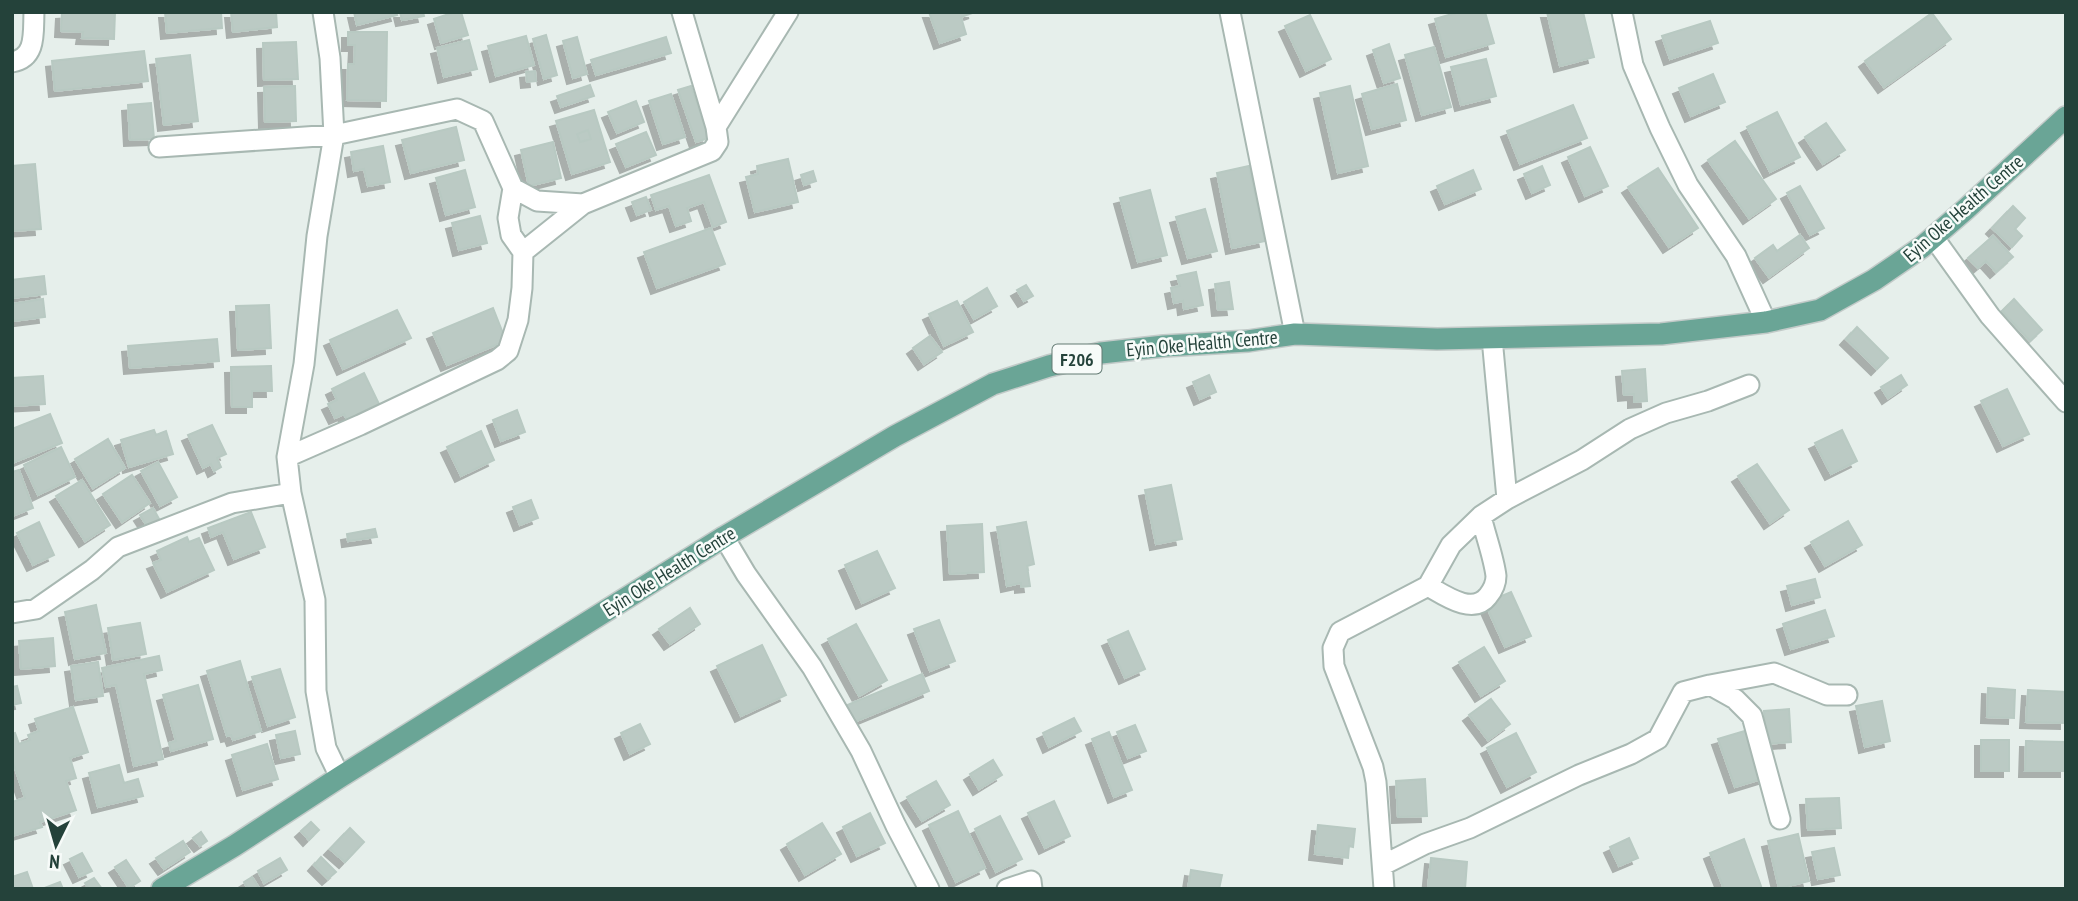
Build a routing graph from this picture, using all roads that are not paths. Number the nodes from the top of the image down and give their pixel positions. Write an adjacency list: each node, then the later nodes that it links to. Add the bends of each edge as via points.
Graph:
1 (34, 12): 7 (street, via 33,44 28,54)
2 (323, 12): 10 (street)
3 (682, 12): 9 (street)
4 (788, 12): 9 (street)
5 (1230, 12): 17 (street)
6 (1622, 12): 16 (street, via 1633,65 1660,128 1688,185 1736,256)
7 (12, 62)
8 (2066, 117): 14 (main road, Eyin Oke Health Centre / F206)
9 (716, 127): 13 (street, via 718,142 712,151)
10 (334, 135): 11 (street); 12 (street, via 457,109 483,121); 21 (street)
11 (159, 147)
12 (513, 188): 13 (street, via 537,201); 15 (street, via 508,218 511,235)
13 (583, 204): 15 (street)
14 (1934, 238): 16 (main road, Eyin Oke Health Centre / F206, via 1820,310); 20 (street, via 1990,316)
15 (523, 252): 21 (street, via 518,320 508,351)
16 (1766, 323): 18 (main road, Eyin Oke Health Centre / F206, via 1661,334)
17 (1295, 334): 18 (main road, Eyin Oke Health Centre / F206); 25 (main road, Eyin Oke Health Centre / F206, via 1101,353 993,384)
18 (1492, 338): 23 (street)
19 (1749, 385): 23 (street, via 1630,429)
20 (2066, 402)
21 (287, 457): 22 (street)
22 (291, 493): 27 (street, via 232,503 118,547 36,609); 30 (street, via 315,600 316,691 326,748)
23 (1507, 499): 24 (street)
24 (1480, 516): 26 (street, via 1451,545); 26 (street, via 1496,576 1494,588 1485,600 1469,605)
25 (724, 537): 30 (main road, Eyin Oke Health Centre / F206); 34 (street, via 861,751)
26 (1428, 586): 32 (street, via 1340,632 1333,648 1334,666 1373,767)
27 (12, 614)
28 (1710, 685): 29 (street, via 1774,673 1827,695); 31 (street, via 1735,699 1752,716); 32 (street, via 1683,692 1658,739 1631,754)
29 (1847, 695)
30 (340, 776): 33 (main road, Eyin Oke Health Centre / F206)
31 (1780, 818)
32 (1383, 866): 37 (street)
33 (162, 889)
34 (929, 889)
35 (1007, 889): 36 (street, via 1031,881)
36 (1032, 889)
37 (1384, 889)

